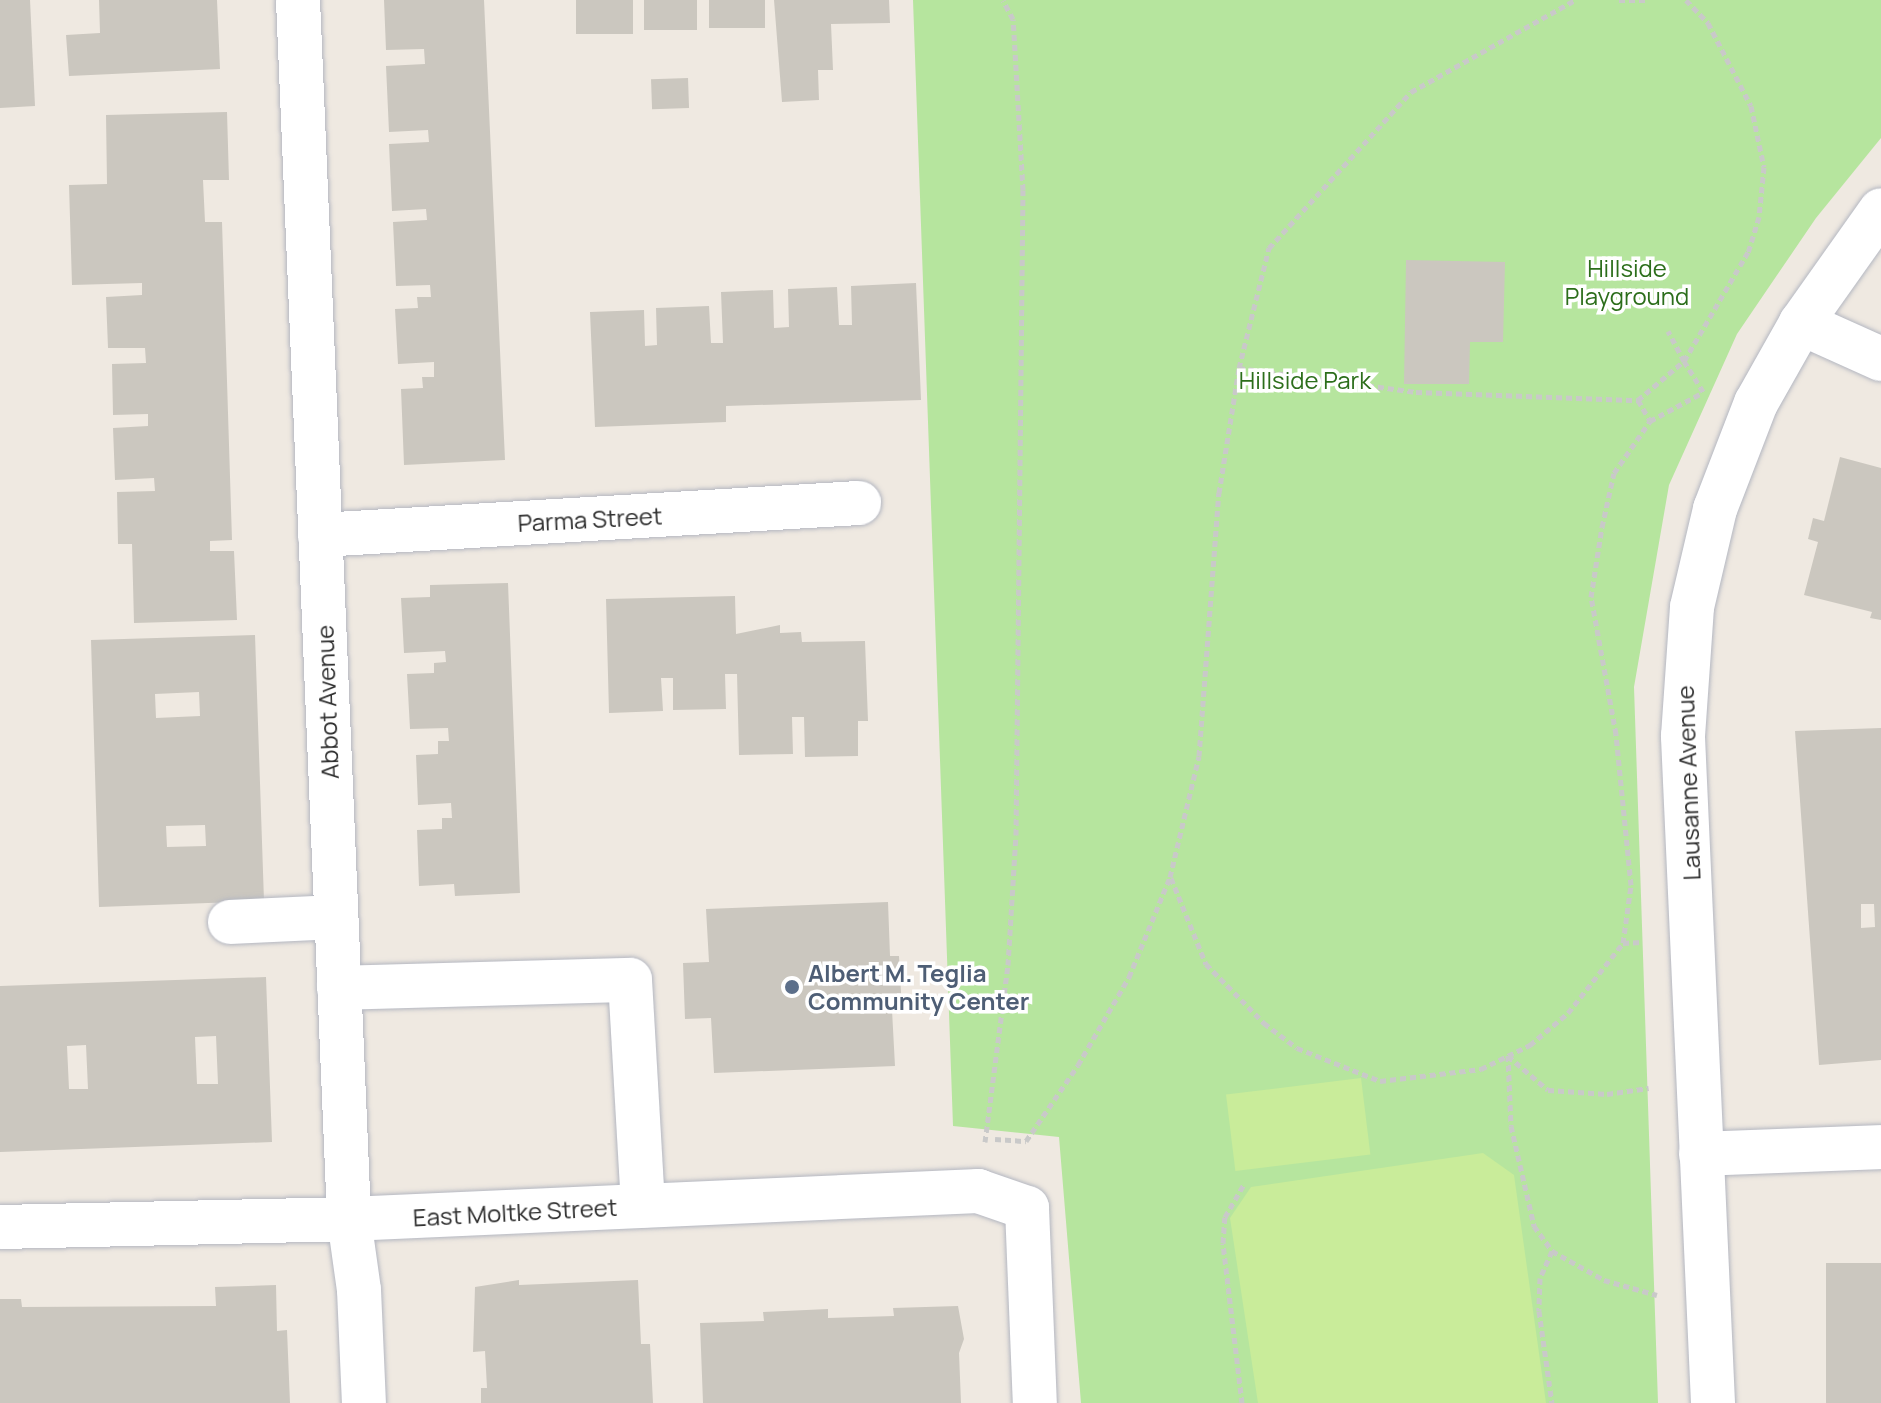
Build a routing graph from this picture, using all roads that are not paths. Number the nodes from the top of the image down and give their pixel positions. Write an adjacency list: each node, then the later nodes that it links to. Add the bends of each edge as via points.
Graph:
1 (298, 0): 6 (street, Abbot Avenue)
2 (1881, 210): 3 (street, Lausanne Avenue)
3 (1801, 323): 4 (street); 11 (street, Lausanne Avenue, via 1756,403 1715,509 1686,652 1683,736)
4 (1881, 359)
5 (859, 503): 6 (street, Parma Street)
6 (320, 535): 7 (street, Abbot Avenue)
7 (336, 917): 8 (street); 9 (street, Abbot Avenue)
8 (230, 922)
9 (339, 988): 12 (street, via 630,980); 13 (street, Abbot Avenue)
10 (1881, 1147): 11 (street)
11 (1701, 1154): 17 (street, Lausanne Avenue)
12 (643, 1206): 13 (street, East Moltke Street); 16 (street, East Moltke Street, via 978,1191 1027,1208)
13 (349, 1219): 14 (street, East Moltke Street); 15 (street, Abbot Avenue, via 359,1290)
14 (0, 1227)
15 (364, 1403)
16 (1035, 1403)
17 (1713, 1403)

